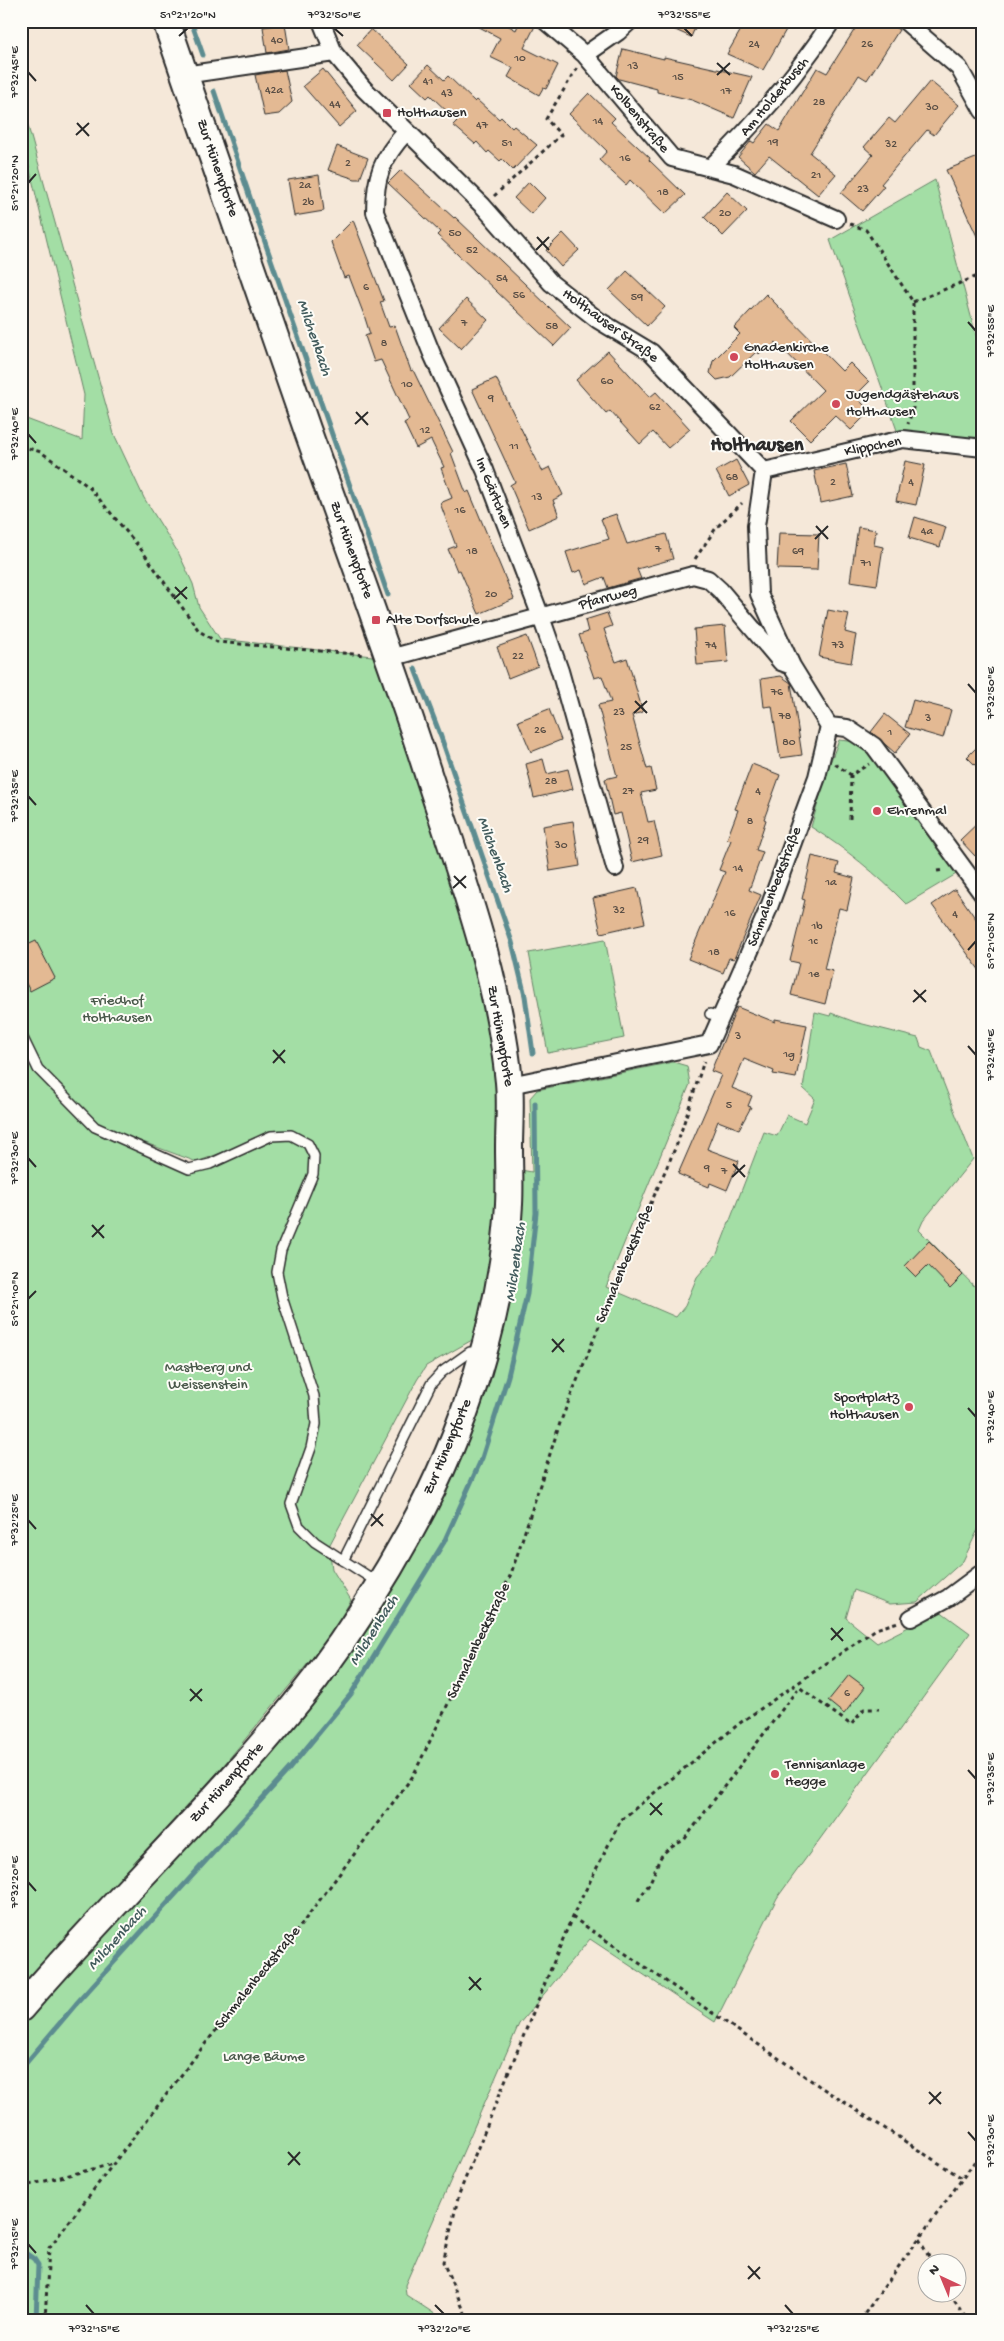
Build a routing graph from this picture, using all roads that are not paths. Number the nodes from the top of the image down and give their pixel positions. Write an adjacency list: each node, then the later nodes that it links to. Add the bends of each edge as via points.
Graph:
1 (166, 21): 9 (main road, Zur Hünenpforte)
2 (321, 21): 7 (street, Holthauser Straße)
3 (545, 21): 8 (street, Kolbenstraße)
4 (630, 21): 8 (street)
5 (832, 21): 12 (street, Am Holderbusch, via 805,62 756,123)
6 (905, 21): 10 (street, via 959,68)
7 (334, 53): 9 (street); 11 (street, Holthauser Straße)
8 (585, 55): 12 (street, Kolbenstraße, via 672,158)
9 (184, 75): 17 (main road, Zur Hünenpforte)
10 (983, 112)
11 (406, 132): 15 (street, Holthauser Straße, via 482,206 550,283 598,320 651,352); 16 (street, Im Gärtchen, via 380,168 375,212 432,354 485,470)
12 (711, 167): 13 (street, Kolbenstraße)
13 (836, 219)
14 (983, 448): 15 (street, Klippchen, via 903,439)
15 (764, 471): 18 (street, via 756,526 759,594)
16 (541, 616): 17 (street, Pfarrweg); 18 (street, Pfarrweg, via 693,575 708,579 720,590 780,662); 20 (street, Im Gärtchen, via 560,671)
17 (390, 658): 23 (main road, Zur Hünenpforte, via 478,929 496,1002)
18 (792, 666): 19 (street)
19 (828, 726): 21 (street, via 847,728 874,746); 23 (street, Schmalenbeckstraße, via 817,777 768,910 716,1015 709,1044)
20 (615, 868)
21 (983, 895)
22 (21, 1034): 25 (lane, via 38,1069 95,1127 189,1169 210,1164 271,1136 291,1135 308,1144 314,1156 313,1174 281,1250 277,1272 314,1396 316,1424 311,1448 290,1504 299,1526)
23 (510, 1085): 24 (main road, Zur Hünenpforte, via 509,1206 501,1271)
24 (476, 1353): 25 (lane, via 442,1372 432,1384); 27 (main road, Zur Hünenpforte, via 468,1404 442,1467)
25 (343, 1561): 27 (lane)
26 (983, 1572): 28 (street, via 948,1598)
27 (380, 1584): 29 (main road, Zur Hünenpforte, via 316,1678 270,1734)
28 (911, 1618)
29 (21, 2008)

